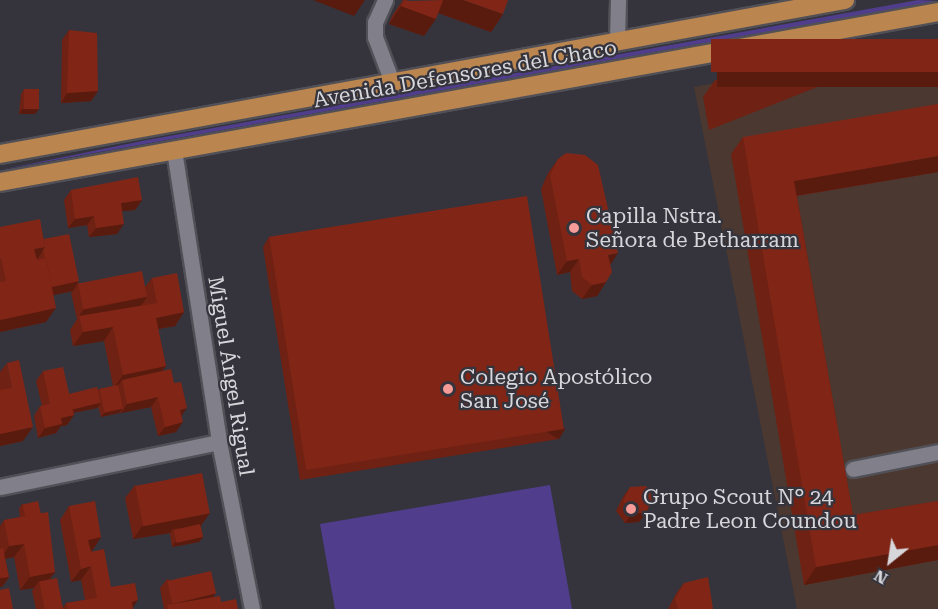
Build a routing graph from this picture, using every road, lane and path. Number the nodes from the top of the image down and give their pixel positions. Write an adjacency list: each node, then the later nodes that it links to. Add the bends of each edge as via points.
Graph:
1 (385, 0): 7 (street, via 375,22 375,37)
2 (618, 0): 6 (street)
3 (844, 0): 4 (highway, Avenida Defensores del Chaco)
4 (823, 2): 6 (highway, Avenida Defensores del Chaco)
5 (938, 12): 8 (highway, Avenida Defensores del Chaco)
6 (617, 40): 7 (highway, Avenida Defensores del Chaco)
7 (392, 82): 9 (highway, Avenida Defensores del Chaco)
8 (174, 150): 10 (highway, Avenida Defensores del Chaco); 11 (street, Miguel Ángel Rigual)
9 (0, 154)
10 (0, 182)
11 (219, 442): 14 (street); 15 (street, Miguel Ángel Rigual)
12 (938, 452): 13 (street)
13 (853, 469)
14 (0, 487)
15 (252, 609)

